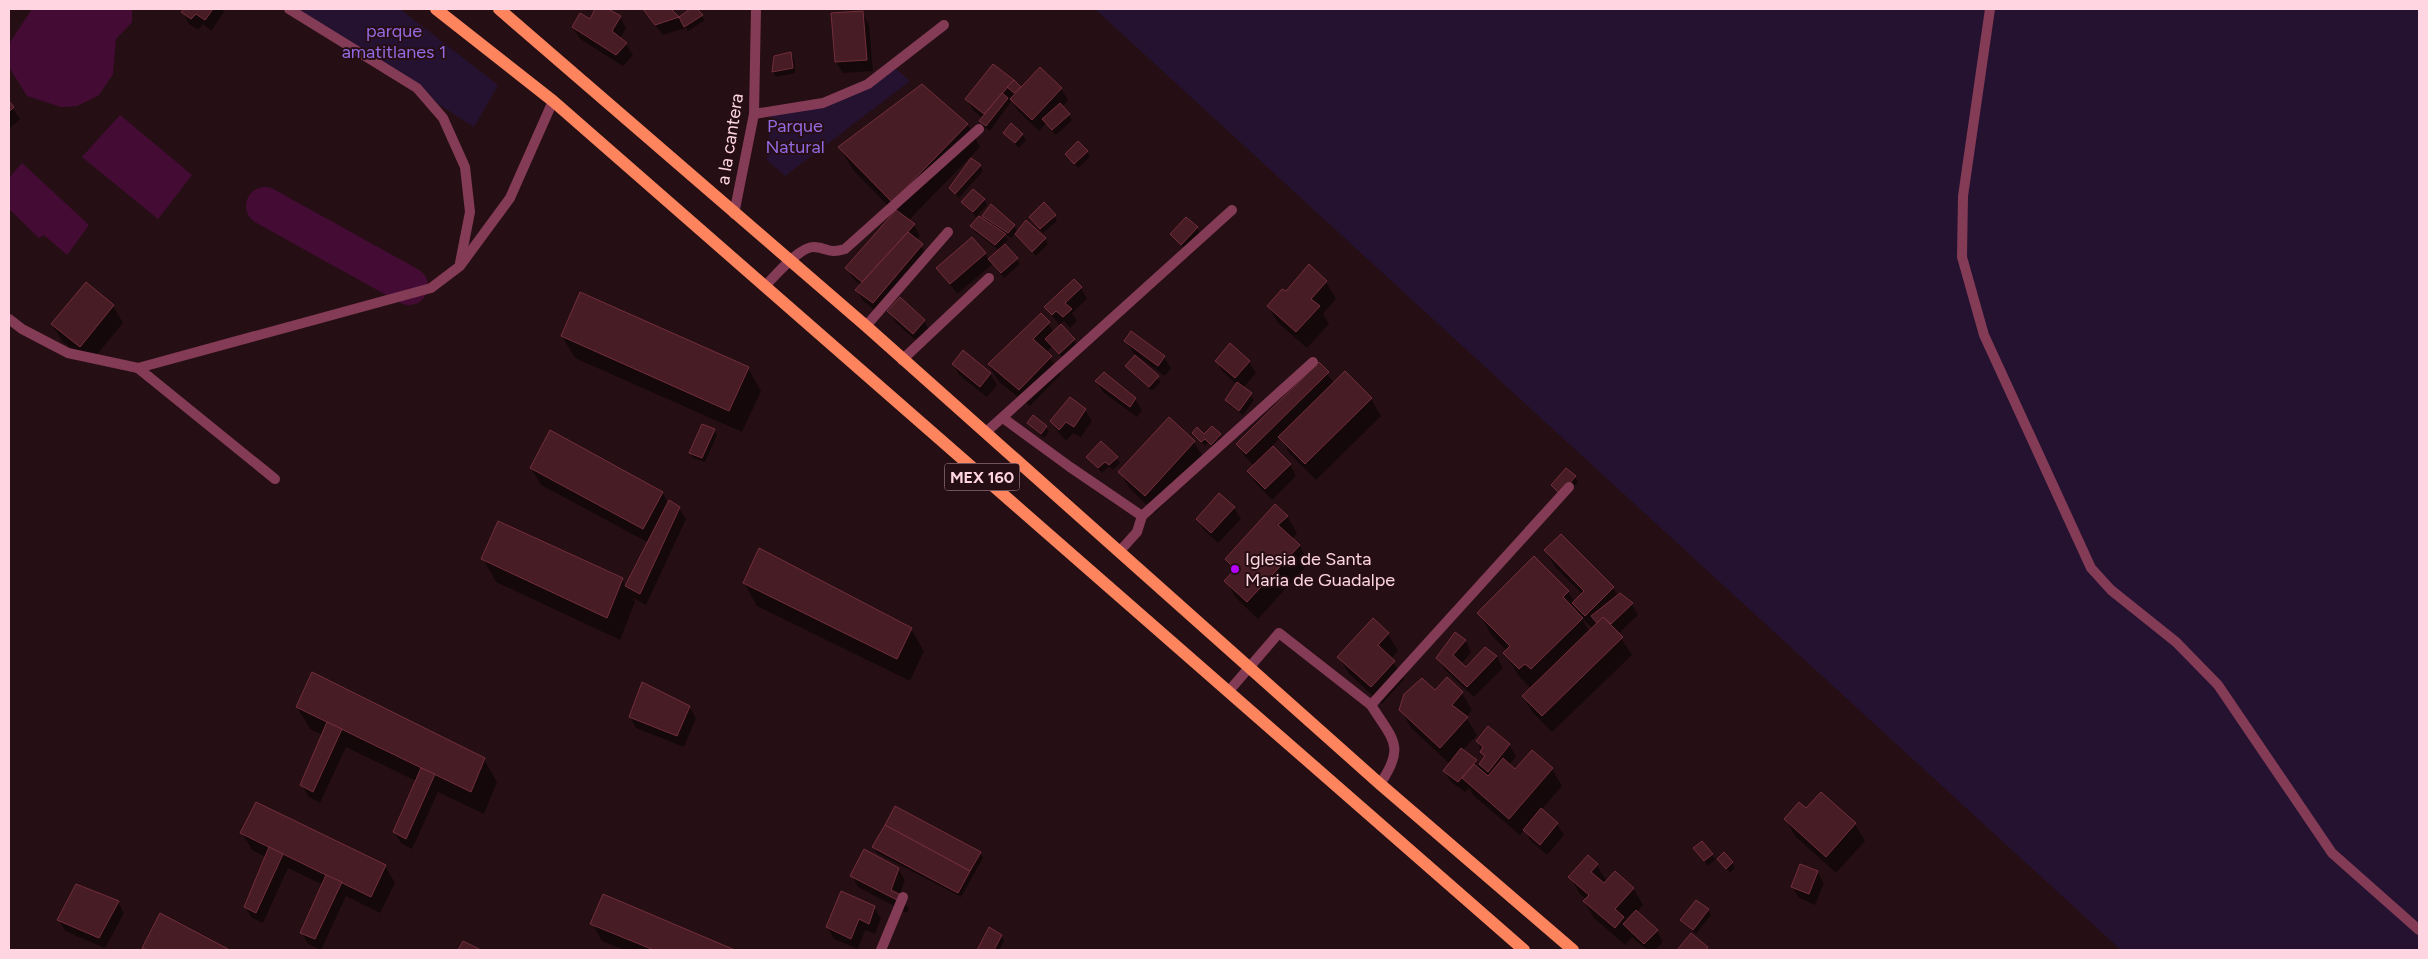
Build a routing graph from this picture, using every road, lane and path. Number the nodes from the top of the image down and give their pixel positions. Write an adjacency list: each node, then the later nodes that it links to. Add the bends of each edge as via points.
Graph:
1 (289, 9): 14 (street, via 417,88 443,118 465,167 470,212)
2 (436, 9): 7 (main road, MEX 160)
3 (500, 9): 11 (main road, MEX 160)
4 (756, 9): 8 (street, a la cantera)
5 (1990, 9): 33 (street, via 1963,196 1962,257 1984,335 2091,568 2111,590 2176,642 2218,685 2332,852)
6 (944, 25): 8 (street, via 868,84 823,103)
7 (553, 101): 14 (street, via 510,198); 16 (main road, MEX 160)
8 (754, 114): 11 (street, a la cantera)
9 (979, 129): 13 (street, via 845,249 834,252 813,247 804,249)
10 (1232, 210): 22 (street)
11 (734, 214): 13 (main road, MEX 160)
12 (948, 232): 18 (street)
13 (790, 261): 16 (street); 18 (main road, MEX 160)
14 (460, 266): 21 (street, via 431,288)
15 (990, 278): 19 (street)
16 (765, 286): 29 (main road, MEX 160)
17 (9, 319): 21 (street, via 68,353)
18 (866, 326): 19 (main road, MEX 160)
19 (902, 360): 23 (main road, MEX 160)
20 (1313, 362): 26 (street)
21 (138, 368): 24 (street)
22 (1003, 418): 23 (street); 26 (street)
23 (985, 432): 27 (main road, MEX 160)
24 (275, 479)
25 (1569, 487): 30 (street)
26 (1142, 516): 27 (street, via 1137,532)
27 (1119, 552): 28 (main road, MEX 160)
28 (1251, 669): 29 (street); 30 (street, via 1279,634); 31 (main road, MEX 160)
29 (1228, 692): 35 (main road, MEX 160)
30 (1371, 706): 31 (street, via 1395,744 1392,766)
31 (1380, 784): 36 (main road, MEX 160)
32 (904, 898): 34 (street)
33 (2419, 930)
34 (881, 950)
35 (1524, 950)
36 (1573, 950)

